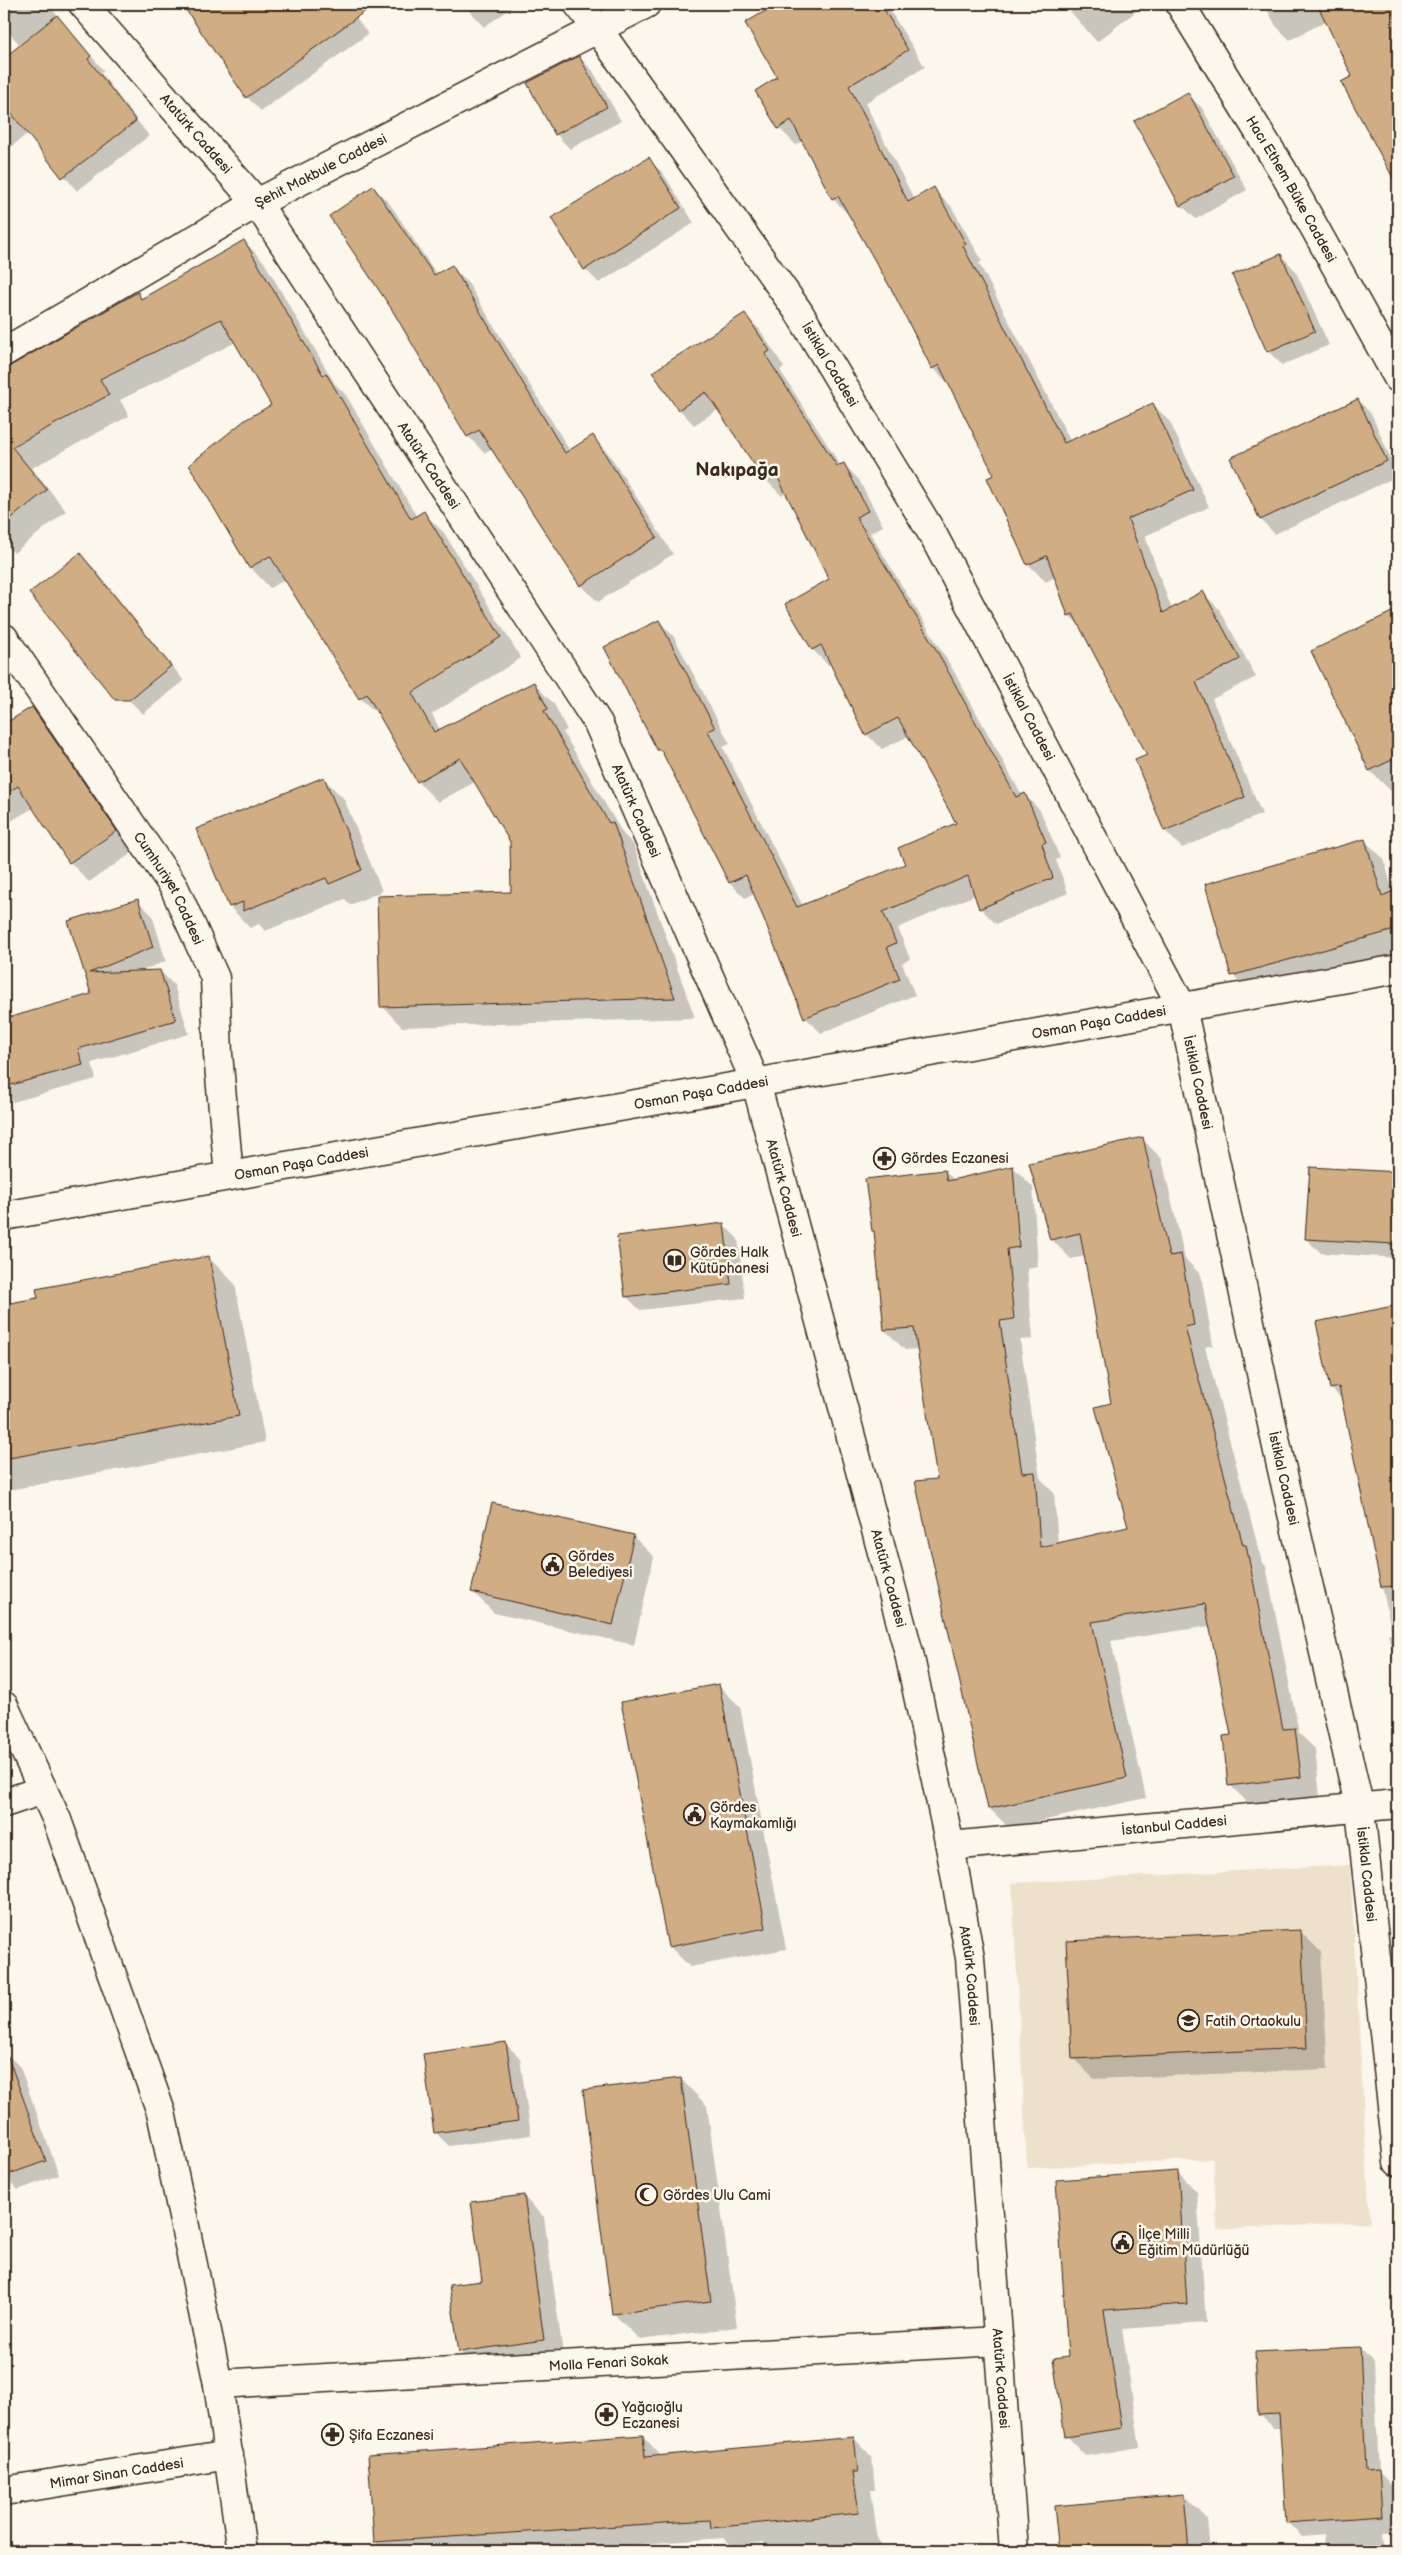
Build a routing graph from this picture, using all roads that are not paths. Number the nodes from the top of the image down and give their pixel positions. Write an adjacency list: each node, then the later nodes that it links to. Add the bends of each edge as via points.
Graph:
1 (83, 4): 6 (street, Atatürk Caddesi)
2 (578, 4): 5 (street, İstiklal Caddesi)
3 (646, 4): 5 (street, Şehit Makbule Caddesi)
4 (1180, 4): 8 (street, Hacı Ethem Büke Caddesi, via 1283,171)
5 (597, 28): 6 (street, Şehit Makbule Caddesi); 11 (street, İstiklal Caddesi, via 798,311 932,533)
6 (257, 203): 7 (street, Şehit Makbule Caddesi); 12 (street, Atatürk Caddesi, via 598,723)
7 (4, 352)
8 (1398, 378)
9 (4, 638): 13 (street, Cumhuriyet Caddesi, via 174,887 215,978)
10 (1398, 969): 11 (street, Osman Paşa Caddesi)
11 (1182, 1007): 12 (street, Osman Paşa Caddesi); 19 (street, İstiklal Caddesi, via 1280,1461)
12 (756, 1083): 13 (street, Osman Paşa Caddesi); 20 (street, Atatürk Caddesi, via 909,1653)
13 (229, 1176): 14 (street, Osman Paşa Caddesi)
14 (4, 1216)
15 (4, 1706): 16 (street)
16 (43, 1790): 17 (street); 23 (street, via 57,1820 161,2112)
17 (4, 1803)
18 (1398, 1804): 19 (street, İstanbul Caddesi)
19 (1360, 1809): 20 (street, İstanbul Caddesi); 21 (street, İstiklal Caddesi)
20 (950, 1846): 22 (street, Atatürk Caddesi, via 970,1958)
21 (1398, 2162)
22 (999, 2341): 23 (street, Molla Fenari Sokak); 27 (street, Atatürk Caddesi)
23 (218, 2384): 24 (street)
24 (229, 2455): 25 (street, Mimar Sinan Caddesi); 26 (street)
25 (4, 2491)
26 (242, 2551)
27 (1014, 2551)

